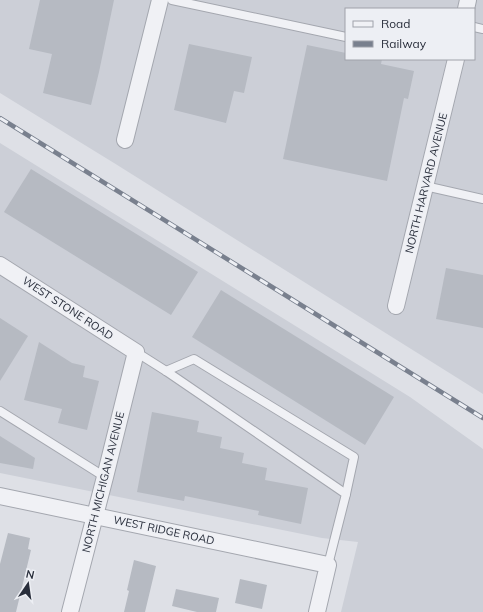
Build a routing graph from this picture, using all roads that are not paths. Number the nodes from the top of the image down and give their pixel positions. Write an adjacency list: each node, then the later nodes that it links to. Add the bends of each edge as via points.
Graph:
1 (160, 0): 5 (street)
2 (172, 0): 3 (lane)
3 (345, 37)
4 (453, 60): 6 (street, NORTH HARVARD AVENUE)
5 (125, 140)
6 (425, 186): 7 (lane); 9 (street, NORTH HARVARD AVENUE)
7 (483, 199)
8 (0, 265): 10 (street, WEST STONE ROAD)
9 (396, 306)
10 (136, 352): 11 (lane); 13 (street, NORTH MICHIGAN AVENUE)
11 (166, 371): 14 (lane); 14 (lane, via 194,359 354,457)
12 (0, 411): 13 (lane)
13 (105, 477): 16 (street, NORTH MICHIGAN AVENUE)
14 (346, 494): 17 (lane)
15 (0, 496): 16 (street, WEST RIDGE ROAD)
16 (95, 516): 17 (street, WEST RIDGE ROAD); 18 (street, NORTH MICHIGAN AVENUE)
17 (328, 565): 19 (street)
18 (70, 612)
19 (318, 612)

